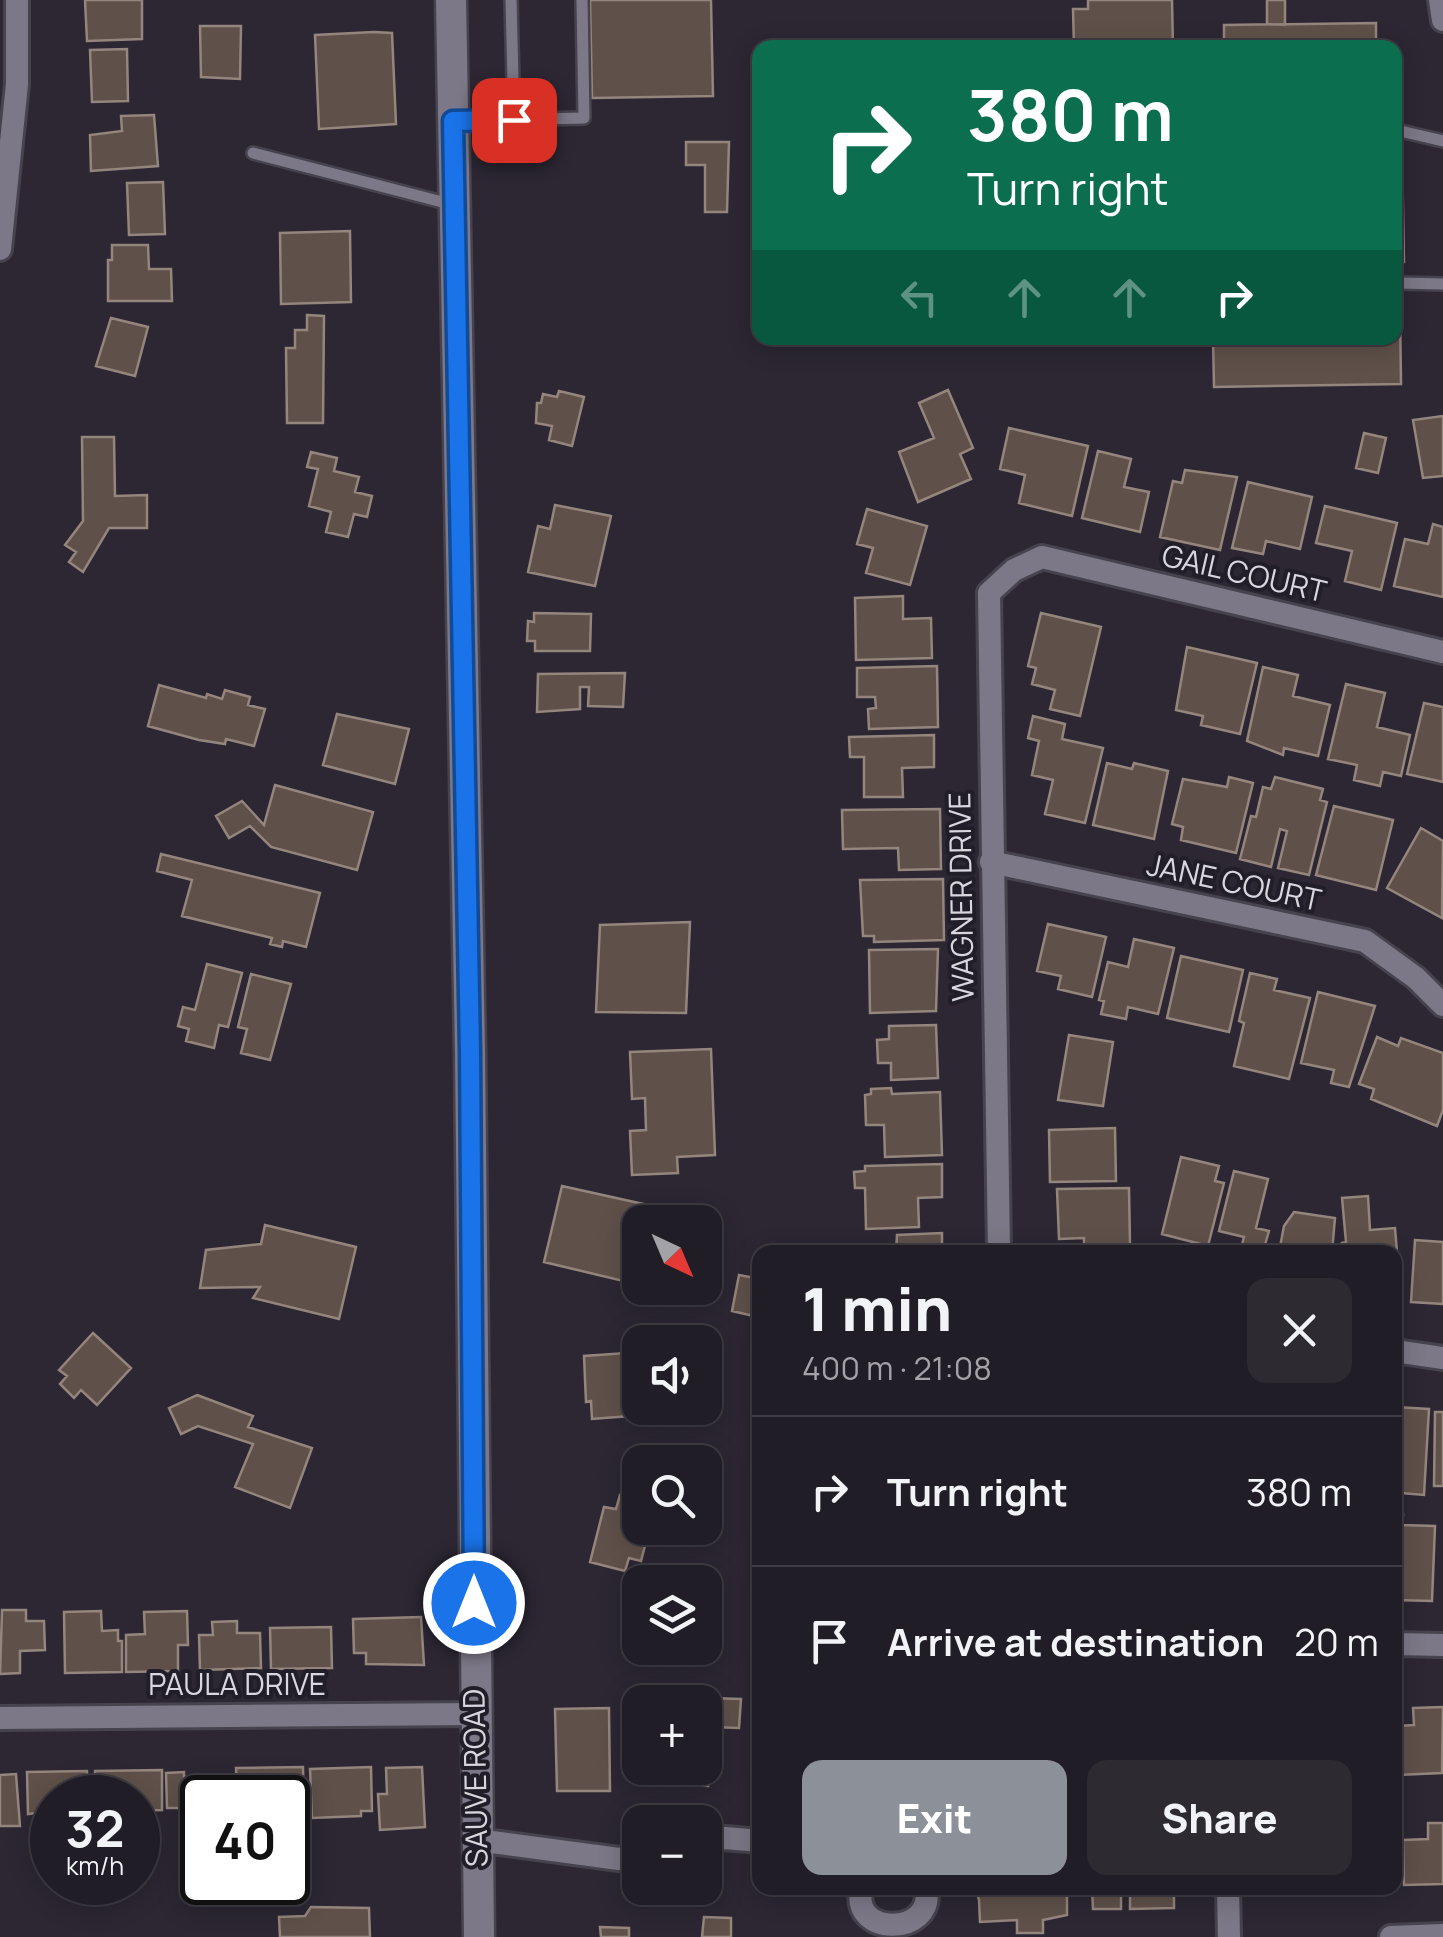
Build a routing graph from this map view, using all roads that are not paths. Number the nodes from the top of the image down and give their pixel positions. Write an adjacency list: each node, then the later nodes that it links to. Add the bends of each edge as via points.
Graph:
1 (17, 0): 7 (street)
2 (451, 0): 9 (street, SAUVE ROAD)
3 (511, 0): 8 (lane)
4 (582, 0): 8 (lane, via 584,118)
5 (1440, 0): 6 (street)
6 (1443, 20)
7 (8, 84): 14 (street)
8 (514, 120): 9 (lane)
9 (453, 121): 13 (street, SAUVE ROAD)
10 (1402, 131): 11 (lane)
11 (1443, 141)
12 (253, 153): 13 (lane)
13 (454, 205): 26 (street, SAUVE ROAD)
14 (0, 249)
15 (1402, 283): 16 (lane)
16 (1443, 284)
17 (1031, 562): 18 (street, GAIL COURT, via 1042,558); 19 (street, WAGNER DRIVE, via 989,593)
18 (1443, 652)
19 (991, 862): 20 (street, JANE COURT, via 1365,941); 21 (street, WAGNER DRIVE)
20 (1443, 1005)
21 (999, 1245)
22 (1402, 1352): 23 (street)
23 (1443, 1358)
24 (1402, 1644): 25 (street)
25 (1443, 1645)
26 (475, 1714): 27 (street, PAULA DRIVE); 29 (street, SAUVE ROAD)
27 (0, 1718)
28 (722, 1839): 30 (street)
29 (477, 1840): 31 (street); 36 (street, SAUVE ROAD)
30 (752, 1840)
31 (622, 1858)
32 (862, 1895): 33 (street, via 867,1920 897,1932 925,1912)
33 (926, 1895)
34 (1228, 1895): 37 (street)
35 (1443, 1934): 38 (street)
36 (479, 1937)
37 (1229, 1937)
38 (1391, 1937)

